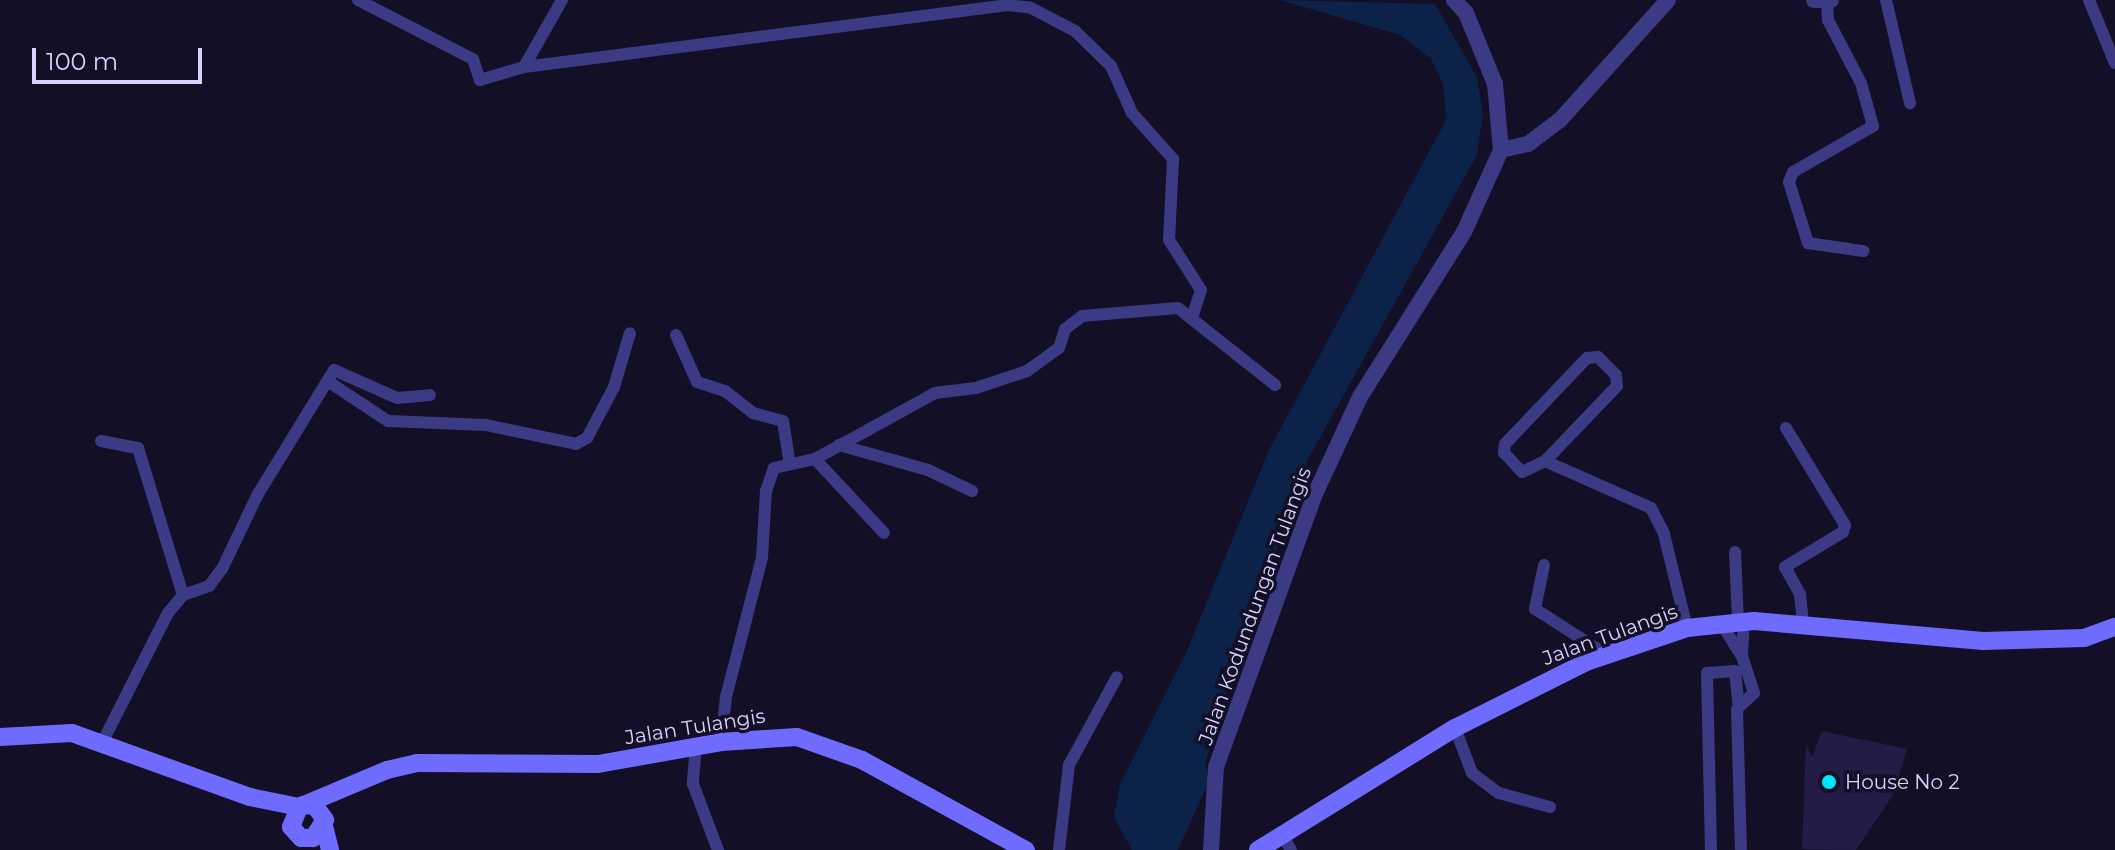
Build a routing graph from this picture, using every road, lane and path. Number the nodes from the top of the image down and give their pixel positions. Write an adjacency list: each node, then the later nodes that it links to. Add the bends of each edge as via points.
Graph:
1 (358, 0): 9 (street, via 473,59 480,80)
2 (562, 0): 9 (street)
3 (1454, 0): 11 (street, Jalan Kodundungan Tulangis, via 1466,13 1495,84)
4 (1668, 0): 11 (street, via 1560,120 1528,144)
5 (1886, 0): 10 (street)
6 (2089, 0): 8 (street)
7 (1825, 7): 12 (street, via 1861,83 1873,126 1793,172 1789,182 1808,243)
8 (2115, 63)
9 (524, 67): 13 (street, via 1008,5 1031,8 1075,31 1111,66 1132,113 1173,159 1169,240 1201,290)
10 (1910, 103)
11 (1501, 150): 53 (street, Jalan Kodundungan Tulangis, via 1464,232 1360,397 1315,494 1216,767)
12 (1863, 251)
13 (1193, 314): 17 (street); 21 (street, via 1169,306 1082,316 1037,366 976,388 935,393)
14 (630, 333): 16 (street, via 614,387 587,438 576,444 486,425 388,421)
15 (676, 335): 23 (street, via 697,382 725,391 765,419 783,421)
16 (329, 382): 18 (street, via 334,370 397,398); 29 (street, via 258,494 222,569 209,586)
17 (1275, 385)
18 (430, 395)
19 (1786, 428): 31 (street, via 1845,525 1785,567 1800,594)
20 (101, 441): 29 (street, via 138,448)
21 (839, 445): 22 (street); 25 (street, via 928,470)
22 (815, 459): 23 (street); 26 (street)
23 (789, 460): 40 (street, via 774,468 766,491 762,558 726,697)
24 (1545, 461): 24 (street, via 1617,386 1616,375 1598,357 1587,358 1503,448 1527,473); 33 (street, via 1651,508 1664,534)
25 (972, 491)
26 (884, 533)
27 (1735, 552): 30 (street)
28 (1544, 565): 34 (street, via 1535,609)
29 (183, 595): 41 (street)
30 (1734, 622): 31 (main road, Jalan Tulangis); 33 (main road, Jalan Tulangis); 35 (street); 35 (street)
31 (1803, 624): 32 (main road, Jalan Tulangis, via 1983,641 2084,638)
32 (2115, 627)
33 (1687, 628): 34 (main road, Jalan Tulangis)
34 (1607, 655): 38 (main road, Jalan Tulangis)
35 (1742, 656): 37 (street, via 1754,697)
36 (1117, 677): 52 (street, via 1069,765)
37 (1738, 702): 55 (street, via 1735,671 1707,673); 56 (street)
38 (1455, 728): 44 (street, via 1472,773 1499,793); 47 (main road, Jalan Tulangis)
39 (0, 737): 41 (main road, via 58,731)
40 (721, 742): 42 (main road, Jalan Tulangis); 51 (main road, Jalan Tulangis, via 797,737 826,745)
41 (102, 743): 45 (main road)
42 (696, 746): 43 (main road, Jalan Tulangis, via 598,764 417,763); 50 (street, via 693,784)
43 (348, 788): 45 (main road, Jalan Tulangis); 46 (main road)
44 (1550, 807)
45 (297, 811): 46 (main road, via 315,806); 48 (main road)
46 (325, 823): 48 (main road); 49 (main road)
47 (1286, 843): 54 (main road, Jalan Tulangis)
48 (310, 844)
49 (330, 850)
50 (718, 850)
51 (1026, 850)
52 (1059, 850)
53 (1211, 850)
54 (1258, 850)
55 (1711, 850)
56 (1741, 850)

